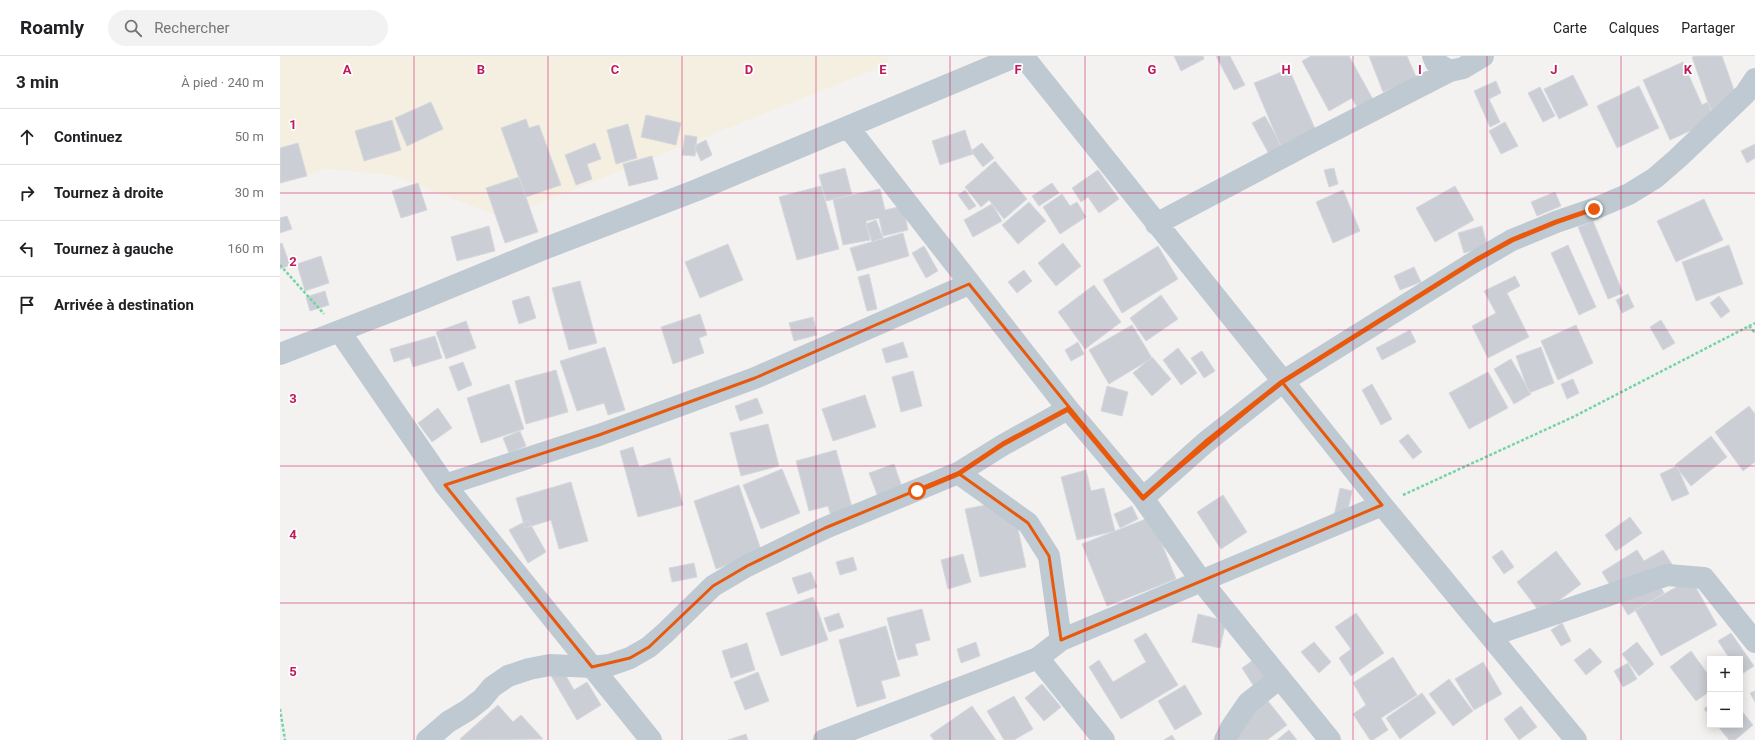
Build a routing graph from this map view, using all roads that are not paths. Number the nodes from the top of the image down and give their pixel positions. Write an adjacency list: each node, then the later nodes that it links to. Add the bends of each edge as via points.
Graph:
1 (1017, 56): 7 (street)
2 (1023, 56): 8 (street)
3 (1432, 56): 5 (street, via 1436,63)
4 (1483, 56): 5 (street, via 1464,68)
5 (1450, 71): 8 (street)
6 (1752, 93): 12 (street, via 1655,178 1629,194 1512,240)
7 (848, 127): 9 (street); 10 (street)
8 (1156, 224): 12 (street)
9 (969, 284): 13 (street); 15 (street, via 755,378 599,435)
10 (340, 332): 11 (street); 15 (street)
11 (280, 354)
12 (1282, 382): 16 (street, via 1206,442); 17 (street)
13 (1068, 409): 14 (street, via 1003,444); 16 (street)
14 (958, 474): 20 (street, via 1028,523 1049,556); 23 (street, via 825,528 747,566 713,586 649,647 630,658 610,665)
15 (445, 485): 23 (street)
16 (1143, 498): 18 (street)
17 (1382, 505): 18 (street); 19 (street)
18 (1202, 582): 20 (street); 24 (street)
19 (1490, 636): 21 (street, via 1667,575 1704,578); 32 (street)
20 (1061, 640): 22 (street)
21 (1755, 642)
22 (1038, 658): 25 (street); 29 (street)
23 (592, 667): 26 (street, via 550,665 508,676 468,710); 27 (street)
24 (1280, 678): 30 (street, via 1248,703 1230,728); 31 (street)
25 (865, 733): 28 (street)
26 (426, 740)
27 (651, 740)
28 (824, 740)
29 (1104, 740)
30 (1226, 740)
31 (1330, 740)
32 (1576, 740)

